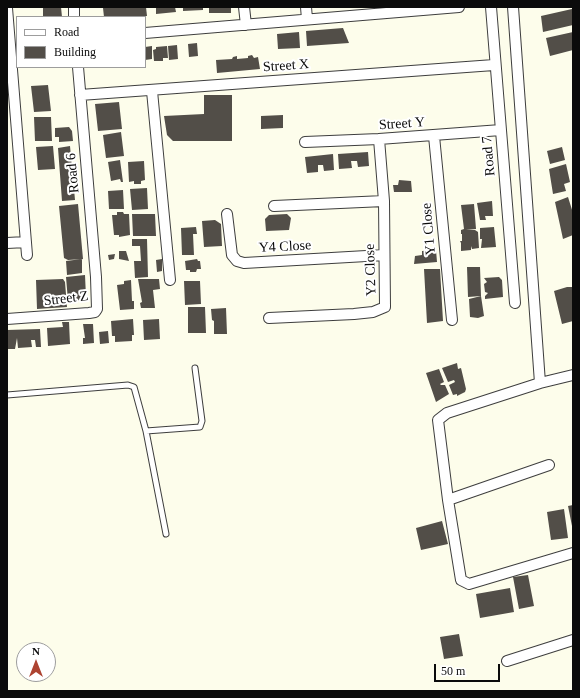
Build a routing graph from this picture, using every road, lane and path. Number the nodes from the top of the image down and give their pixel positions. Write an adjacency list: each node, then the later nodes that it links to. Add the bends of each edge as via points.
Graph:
1 (244, 7): 10 (street)
2 (306, 7): 9 (street)
3 (459, 7): 7 (street)
4 (491, 7): 12 (street, Road 7)
5 (513, 7): 35 (street)
6 (7, 8): 23 (street)
7 (430, 8): 8 (street)
8 (368, 10): 9 (street)
9 (307, 19): 10 (street)
10 (246, 25): 11 (street)
11 (146, 33)
12 (494, 65): 14 (street, Street X); 16 (street, Road 7)
13 (78, 68): 15 (street, Road 6)
14 (152, 91): 15 (street, Street X); 28 (street)
15 (80, 96): 27 (street, Road 6)
16 (501, 130): 17 (street, Street Y); 29 (street, Road 7)
17 (434, 136): 18 (street, Street Y); 32 (street, Y1 Close)
18 (379, 140): 19 (street, Street Y); 20 (street, Y2 Close)
19 (306, 142)
20 (384, 201): 21 (street); 26 (street, Y2 Close)
21 (274, 206)
22 (227, 214): 26 (street, Y4 Close, via 232,254 237,261 244,263)
23 (26, 242): 24 (street); 25 (street)
24 (7, 243)
25 (27, 255)
26 (384, 255): 30 (street, Y2 Close, via 386,303 380,310 354,314)
27 (96, 277): 31 (street, Street Z, via 94,313)
28 (170, 280)
29 (516, 303)
30 (269, 318)
31 (7, 319)
32 (452, 320)
33 (195, 368): 37 (lane, via 202,421 200,427)
34 (573, 375): 35 (street)
35 (540, 383): 39 (street, via 441,416 438,420)
36 (7, 395): 37 (lane, via 128,385 134,387)
37 (146, 431): 40 (lane)
38 (549, 466): 39 (street)
39 (448, 500): 41 (street, via 461,580 464,582 469,584)
40 (166, 534)
41 (573, 554)
42 (573, 640): 43 (street)
43 (507, 661)

